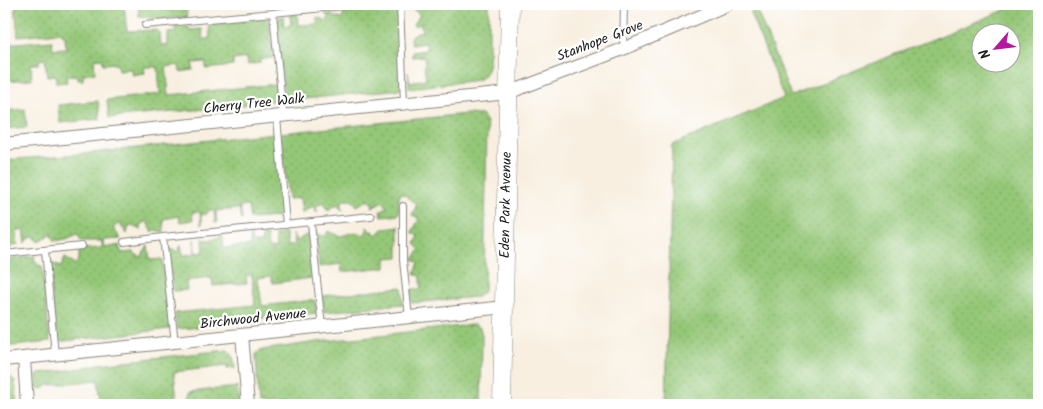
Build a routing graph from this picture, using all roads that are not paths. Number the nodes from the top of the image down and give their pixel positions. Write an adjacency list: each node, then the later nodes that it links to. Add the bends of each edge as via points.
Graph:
1 (400, 4): 10 (lane)
2 (510, 4): 9 (street, Eden Park Avenue)
3 (624, 4): 8 (lane)
4 (729, 4): 8 (street, Stanhope Grove)
5 (354, 5): 6 (lane)
6 (272, 14): 7 (lane); 11 (lane)
7 (145, 26)
8 (623, 49): 9 (street, Stanhope Grove)
9 (508, 93): 10 (street, Cherry Tree Walk); 22 (street, Eden Park Avenue)
10 (404, 103): 11 (street, Cherry Tree Walk)
11 (280, 116): 12 (street, Cherry Tree Walk); 16 (lane)
12 (4, 144)
13 (402, 206): 23 (lane)
14 (371, 216): 15 (lane)
15 (311, 223): 16 (lane); 24 (lane)
16 (286, 225): 17 (lane)
17 (163, 237): 18 (lane); 26 (lane)
18 (124, 242)
19 (82, 246): 20 (lane)
20 (45, 250): 21 (lane); 27 (lane)
21 (4, 254)
22 (504, 307): 23 (street, Birchwood Avenue); 32 (street, Eden Park Avenue)
23 (409, 318): 24 (street, Birchwood Avenue)
24 (322, 328): 25 (street, Birchwood Avenue)
25 (242, 335): 26 (street, Birchwood Avenue); 31 (street)
26 (175, 343): 27 (street, Birchwood Avenue)
27 (55, 354): 28 (street, Birchwood Avenue)
28 (24, 358): 29 (street, Birchwood Avenue); 30 (street)
29 (4, 360)
30 (28, 405)
31 (248, 405)
32 (502, 405)

